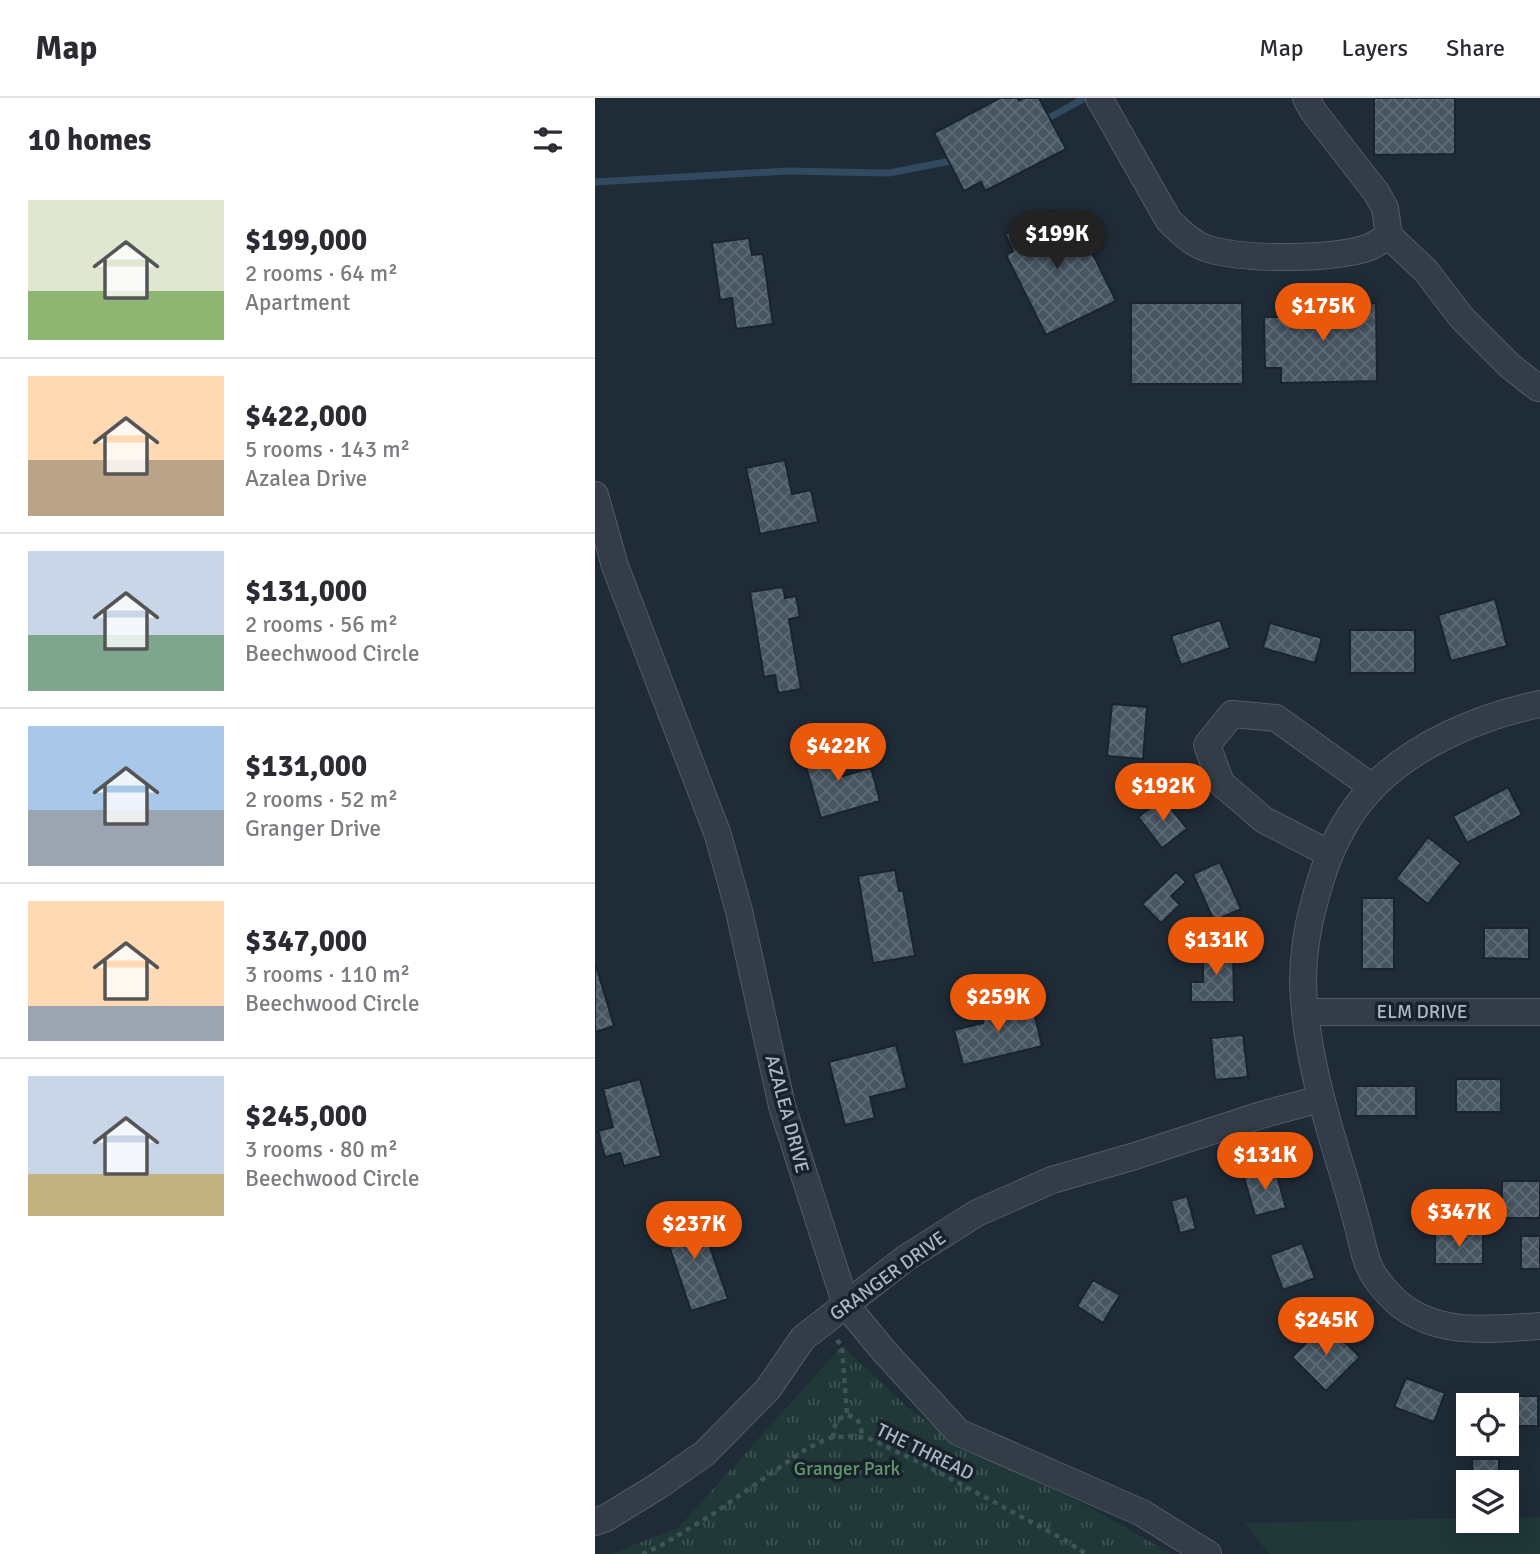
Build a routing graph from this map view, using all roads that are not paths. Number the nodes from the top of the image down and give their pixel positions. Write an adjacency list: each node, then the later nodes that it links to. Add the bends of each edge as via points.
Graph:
1 (1099, 98): 3 (street, via 1169,220 1184,236 1207,248 1267,257 1327,256 1371,246)
2 (1306, 98): 3 (street, via 1376,192 1385,208)
3 (1389, 236): 4 (street, via 1426,271 1462,318 1510,366)
4 (1540, 388)
5 (595, 495): 6 (street, AZALEA DRIVE)
6 (605, 569): 13 (street, AZALEA DRIVE, via 718,835 782,1107)
7 (1540, 705): 8 (street, via 1493,716 1440,739)
8 (1373, 788): 9 (street); 9 (street, via 1276,718 1232,714 1207,746 1221,783 1264,820)
9 (1330, 854): 10 (street, via 1310,916 1303,980)
10 (1305, 1012): 11 (street, ELM DRIVE); 12 (street)
11 (1540, 1012)
12 (1321, 1099): 13 (street, GRANGER DRIVE, via 1052,1180 977,1213 906,1258); 14 (street, via 1368,1264 1387,1292 1413,1313 1444,1326 1477,1330)
13 (846, 1305): 15 (street, GRANGER DRIVE, via 803,1338 768,1389 705,1453); 16 (street, AZALEA DRIVE, via 958,1432 1143,1513)
14 (1540, 1326)
15 (595, 1522)
16 (1208, 1554)

